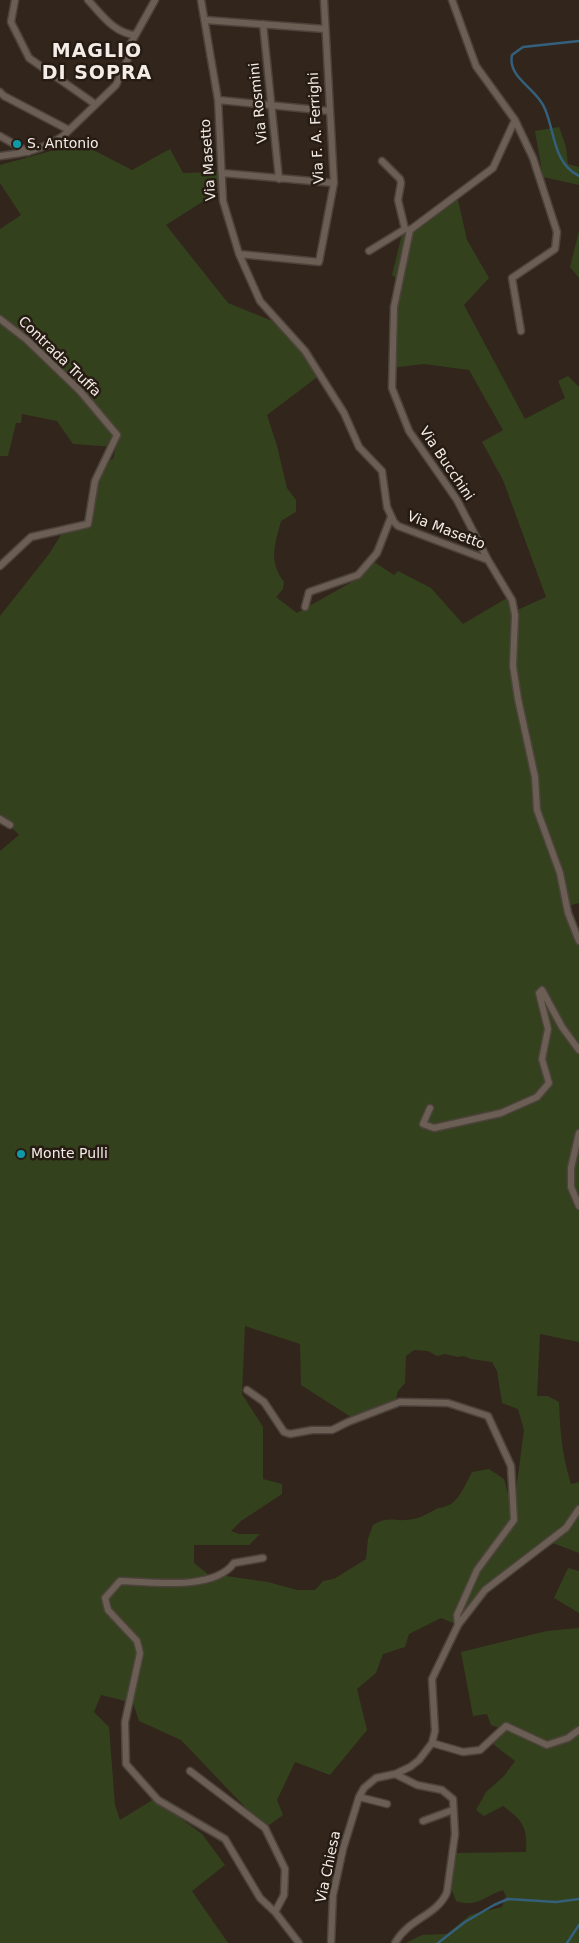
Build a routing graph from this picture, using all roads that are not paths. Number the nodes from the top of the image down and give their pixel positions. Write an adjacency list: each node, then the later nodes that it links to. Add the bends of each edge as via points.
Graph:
1 (15, 0): 13 (street, via 11,22 29,58)
2 (88, 0): 10 (street, via 113,27)
3 (155, 0): 10 (street)
4 (201, 0): 7 (street, Via Masetto)
5 (324, 0): 9 (street, Via F. A. Ferrighi)
6 (452, 0): 16 (street, via 476,66)
7 (205, 20): 8 (street); 12 (street, Via Masetto)
8 (263, 24): 9 (street); 14 (street, Via Rosmini)
9 (325, 29): 15 (street, Via F. A. Ferrighi)
10 (135, 36): 13 (street, via 116,85)
11 (0, 92): 17 (street)
12 (218, 100): 14 (street); 22 (street, Via Masetto)
13 (95, 104): 17 (street)
14 (272, 106): 15 (street); 23 (street, Via Rosmini)
15 (329, 111): 24 (street, Via F. A. Ferrighi)
16 (515, 120): 25 (street, via 493,168); 29 (street, via 533,158 557,232 554,249 512,278)
17 (69, 130): 19 (street, via 53,142)
18 (0, 136): 19 (street)
19 (28, 152): 20 (street)
20 (0, 156)
21 (382, 162): 25 (street, Via Bucchini, via 400,179 398,200)
22 (222, 173): 23 (street); 27 (street, Via Masetto, via 224,202)
23 (279, 179): 24 (street)
24 (334, 184): 27 (street, Via F. A. Ferrighi, via 319,262)
25 (408, 229): 26 (street); 31 (street, Via Bucchini, via 394,307 392,388 409,431 457,500)
26 (369, 251)
27 (238, 254): 30 (street, Via Masetto, via 260,301 305,351 344,413 359,447 382,471)
28 (0, 319): 32 (street, Contrada Truffa, via 80,391 117,435 95,481 88,524 31,537)
29 (521, 331)
30 (391, 517): 31 (street, Via Masetto, via 398,526); 33 (street, via 378,553 358,575 309,592)
31 (488, 560): 36 (street, Via Masetto, via 512,600 515,632 513,666 535,777 537,810 560,873 568,913)
32 (0, 566)
33 (305, 607)
34 (0, 819): 35 (street)
35 (10, 825)
36 (579, 940)
37 (579, 1050): 38 (street, via 542,990 539,993 548,1029 542,1059 549,1084 537,1097 501,1113 434,1128 423,1124)
38 (430, 1108)
39 (579, 1133): 40 (street, via 571,1168 571,1187)
40 (579, 1206)
41 (247, 1390): 44 (street, via 264,1402 284,1432 290,1434 332,1430 400,1402 448,1403 488,1416 510,1466 514,1520 477,1570 457,1615)
42 (579, 1509): 44 (street, via 566,1528 485,1590)
43 (262, 1558): 53 (street, via 234,1563 229,1570 208,1580 120,1581 105,1598 108,1610 137,1640 140,1653 125,1722 126,1764 158,1800 225,1839 260,1898)
44 (458, 1625): 46 (street, via 432,1680 435,1731)
45 (579, 1730): 46 (street, via 547,1746 506,1726 480,1750 463,1752)
46 (432, 1744): 48 (street, Via Chiesa, via 419,1760)
47 (190, 1771): 53 (street, via 265,1828 285,1869 284,1895)
48 (395, 1774): 49 (street, Via Chiesa, via 376,1778); 51 (street, via 417,1785 442,1790 453,1799)
49 (359, 1797): 50 (street); 55 (street, Via Chiesa, via 333,1895)
50 (388, 1804)
51 (453, 1810): 52 (street); 56 (street, via 455,1834 444,1900 410,1924)
52 (423, 1821)
53 (276, 1912): 54 (street)
54 (299, 1943)
55 (331, 1943)
56 (396, 1943)

